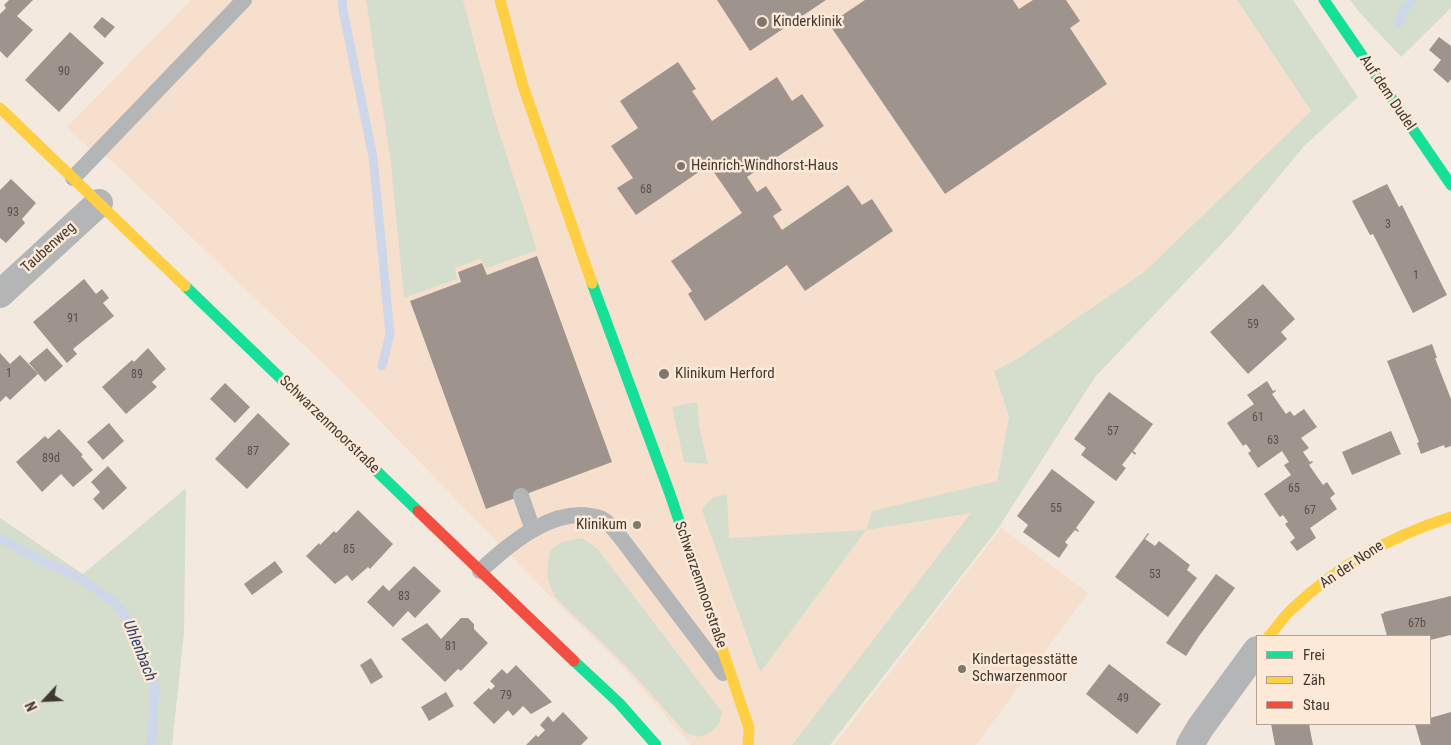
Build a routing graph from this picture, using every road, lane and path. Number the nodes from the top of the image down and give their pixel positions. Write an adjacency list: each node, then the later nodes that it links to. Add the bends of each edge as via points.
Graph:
1 (244, 0): 5 (lane)
2 (500, 0): 15 (street, Schwarzenmoorstraße, via 523,86 670,494)
3 (1324, 0): 6 (street, Auf dem Dudel)
4 (0, 108): 5 (street, Schwarzenmoorstraße)
5 (72, 178): 7 (street, Schwarzenmoorstraße)
6 (1451, 185)
7 (99, 203): 8 (street, Taubenweg); 12 (street, Schwarzenmoorstraße)
8 (0, 294)
9 (521, 496): 11 (lane)
10 (1451, 517): 13 (street, An der None, via 1432,522 1358,557 1291,610)
11 (533, 530): 12 (lane, via 499,553); 15 (lane, via 559,517 582,515 604,520 643,566)
12 (480, 571): 16 (street, Schwarzenmoorstraße, via 619,703)
13 (1270, 635)
14 (1256, 651): 18 (street)
15 (736, 691): 17 (street, Schwarzenmoorstraße, via 749,728)
16 (656, 745)
17 (748, 745)
18 (1190, 745)

